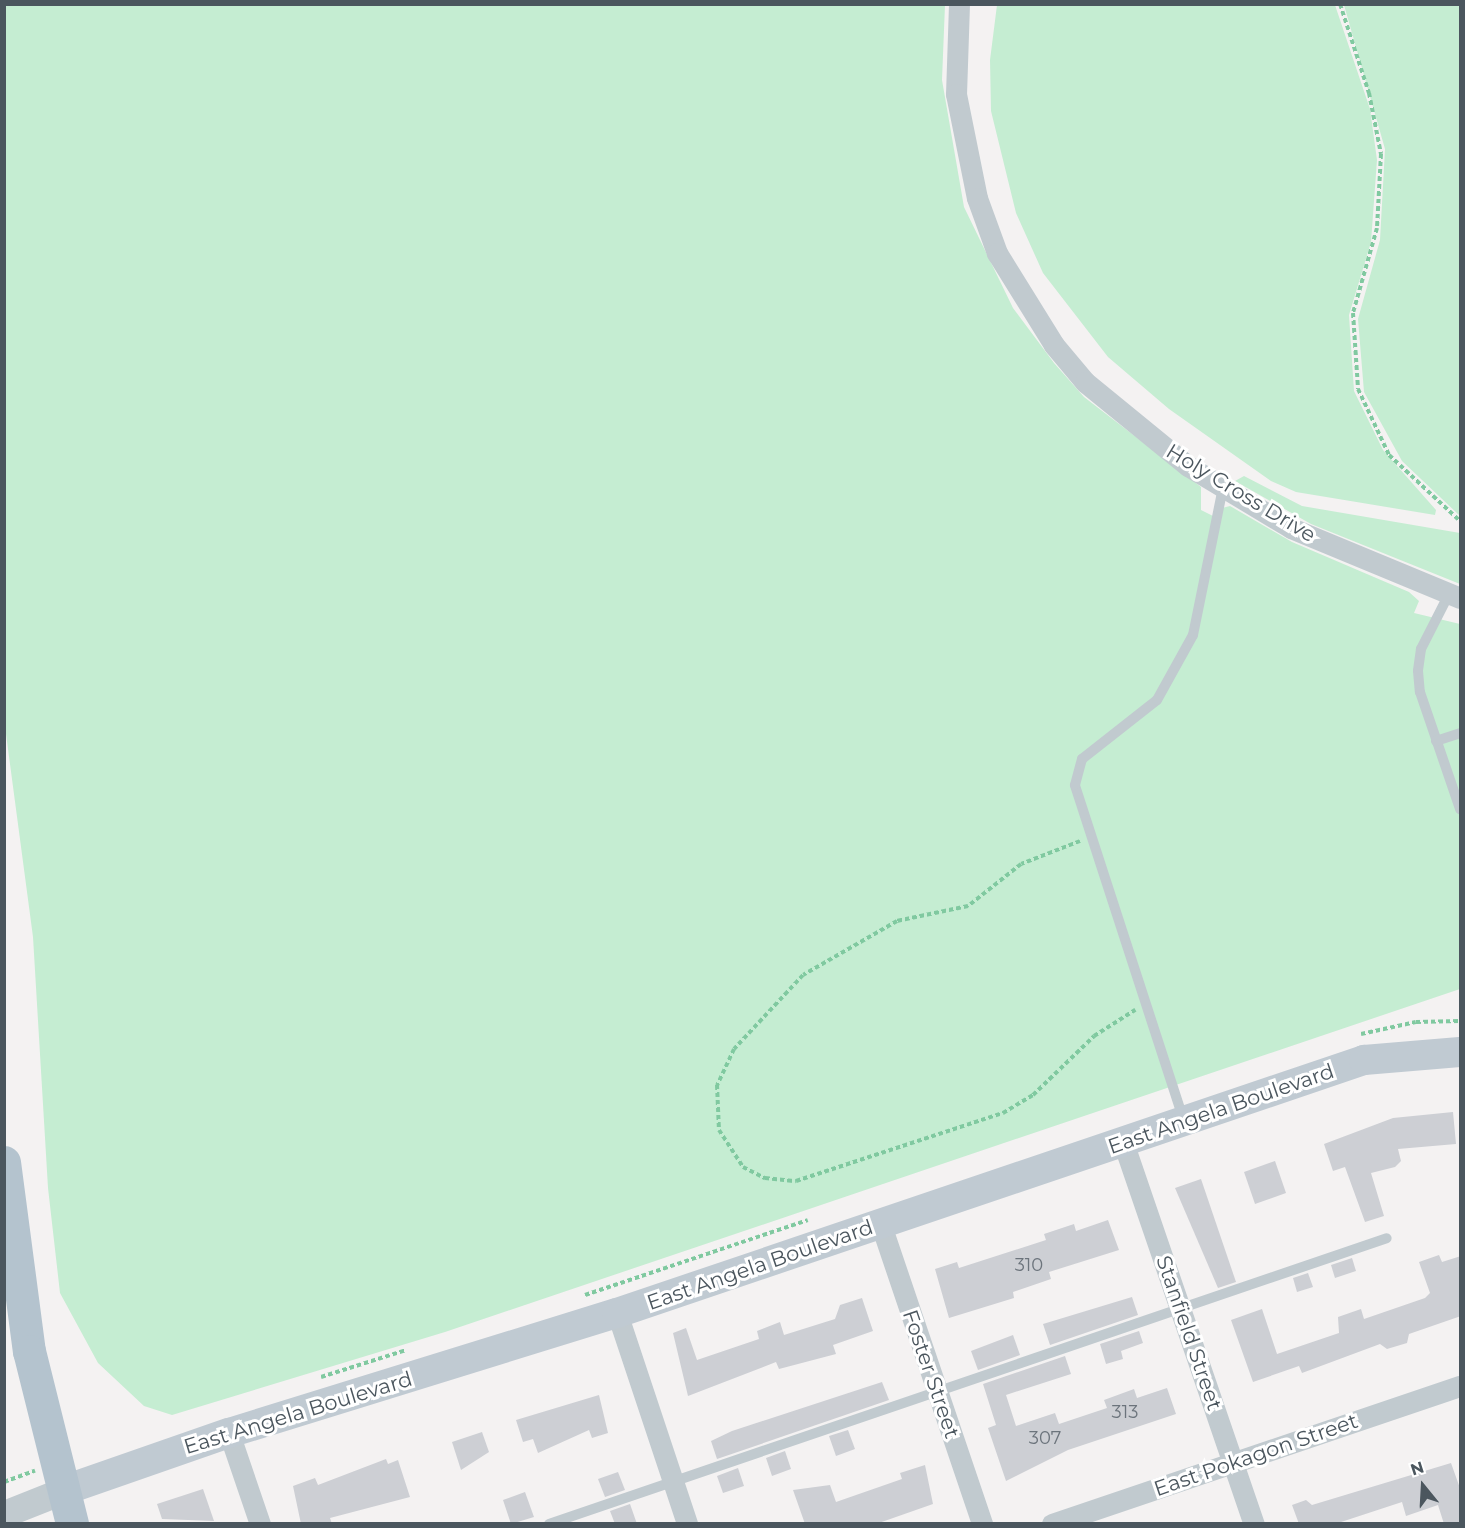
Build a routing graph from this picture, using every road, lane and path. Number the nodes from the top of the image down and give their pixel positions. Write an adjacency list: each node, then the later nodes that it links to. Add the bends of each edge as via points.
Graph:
1 (958, 4): 3 (street, Holy Cross Drive, via 956,94 963,147 997,253 1020,296 1086,382 1188,466)
2 (1341, 4): 4 (path, via 1369,93 1381,154 1377,228 1353,313 1358,389 1389,455)
3 (1223, 487): 5 (street, Holy Cross Drive, via 1291,528); 9 (lane, via 1213,517 1203,601 1171,679 1137,719 1091,751 1076,771 1075,785)
4 (1461, 521)
5 (1455, 596): 7 (lane, via 1421,649 1418,671)
6 (1461, 733): 7 (lane)
7 (1436, 741): 8 (lane)
8 (1461, 809)
9 (1092, 837): 10 (lane); 10 (path, via 1021,864 968,906 897,921 803,975 734,1049 717,1085 718,1130 743,1167 765,1178 796,1181 1004,1113 1033,1095 1108,1025)
10 (1147, 1006): 14 (lane)
11 (1461, 1021): 12 (path, via 1416,1022)
12 (1348, 1039)
13 (1461, 1052): 14 (main road, East Angela Boulevard, via 1364,1060)
14 (1184, 1121): 15 (main road, East Angela Boulevard)
15 (1123, 1142): 18 (main road, East Angela Boulevard); 21 (street, Stanfield Street)
16 (4, 1162): 32 (main road, via 18,1287)
17 (818, 1217): 20 (path)
18 (881, 1225): 22 (main road, East Angela Boulevard); 26 (street, Foster Street)
19 (1388, 1238): 21 (lane)
20 (571, 1300)
21 (1181, 1309): 26 (lane); 28 (street, Stanfield Street)
22 (617, 1313): 27 (main road, East Angela Boulevard); 31 (street)
23 (413, 1348): 24 (path)
24 (312, 1380)
25 (1461, 1386): 28 (street, East Pokagon Street)
26 (937, 1392): 31 (lane); 38 (street, Foster Street)
27 (229, 1433): 32 (main road, East Angela Boulevard); 35 (street)
28 (1233, 1462): 39 (street, East Pokagon Street); 40 (street, Stanfield Street)
29 (15, 1478): 30 (path)
30 (4, 1482)
31 (673, 1482): 36 (lane); 37 (street)
32 (62, 1491): 33 (street); 34 (main road)
33 (4, 1514)
34 (72, 1524)
35 (260, 1524)
36 (549, 1524)
37 (687, 1524)
38 (982, 1524)
39 (1052, 1524)
40 (1254, 1524)

